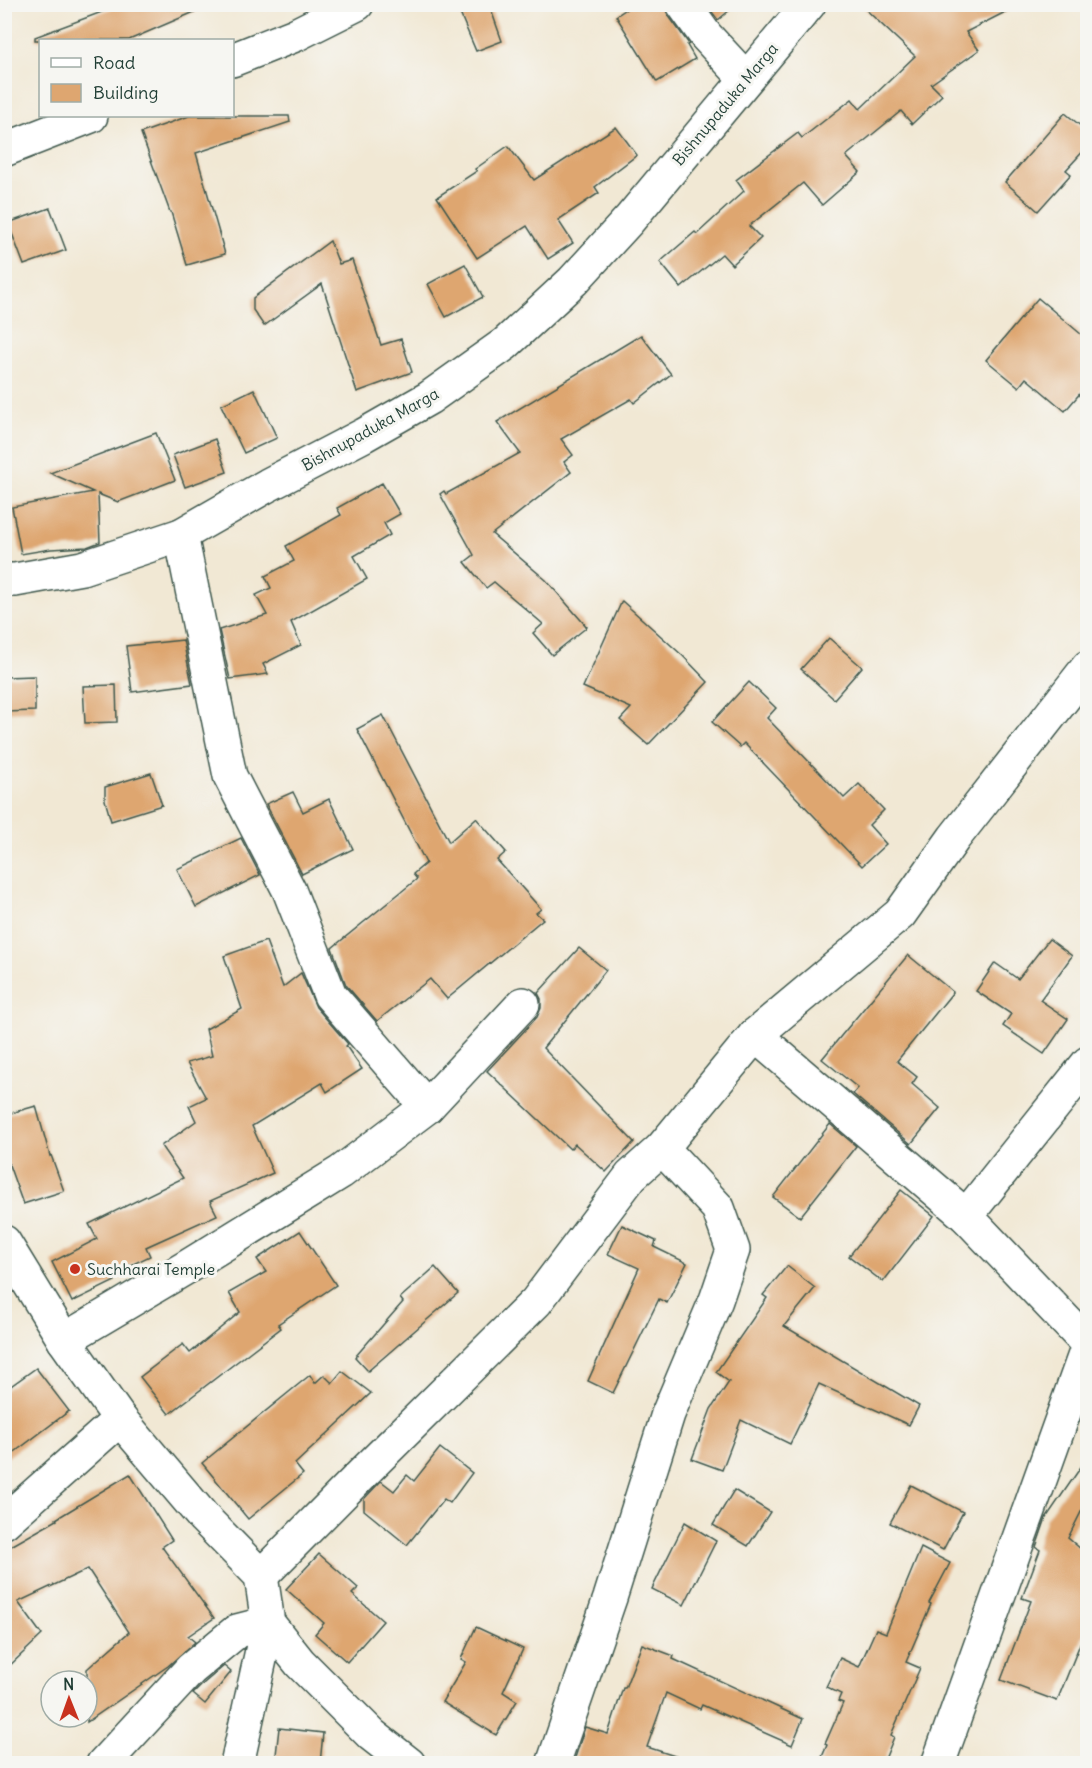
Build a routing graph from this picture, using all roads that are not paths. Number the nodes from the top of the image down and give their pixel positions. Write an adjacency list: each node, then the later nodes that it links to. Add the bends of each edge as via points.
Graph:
1 (357, 4): 4 (street, via 296,35)
2 (683, 4): 5 (street)
3 (809, 4): 5 (street, Bishnupaduka Marga)
4 (234, 59)
5 (746, 79): 8 (street, Bishnupaduka Marga, via 629,220 573,281 505,344 429,398)
6 (88, 117): 7 (street)
7 (4, 150)
8 (181, 535): 9 (street, Bishnupaduka Marga, via 82,568); 14 (street, via 230,776 289,890 330,995)
9 (4, 580)
10 (1088, 666): 12 (street, via 900,914)
11 (523, 1004): 14 (street)
12 (755, 1035): 15 (street); 16 (street)
13 (1088, 1063): 16 (street)
14 (426, 1107): 18 (street, via 342,1172)
15 (662, 1148): 22 (street, via 631,1176 536,1302); 27 (street, via 718,1209 734,1250 668,1414)
16 (966, 1216): 19 (street)
17 (4, 1242): 18 (street)
18 (64, 1340): 20 (street)
19 (1088, 1345): 28 (street)
20 (120, 1419): 21 (street); 22 (street, via 204,1518)
21 (4, 1522)
22 (261, 1576): 23 (street)
23 (268, 1623): 24 (street, via 237,1631 191,1669); 25 (street); 26 (street, via 300,1664 372,1736)
24 (103, 1764)
25 (237, 1764)
26 (409, 1764)
27 (553, 1764)
28 (938, 1764)

